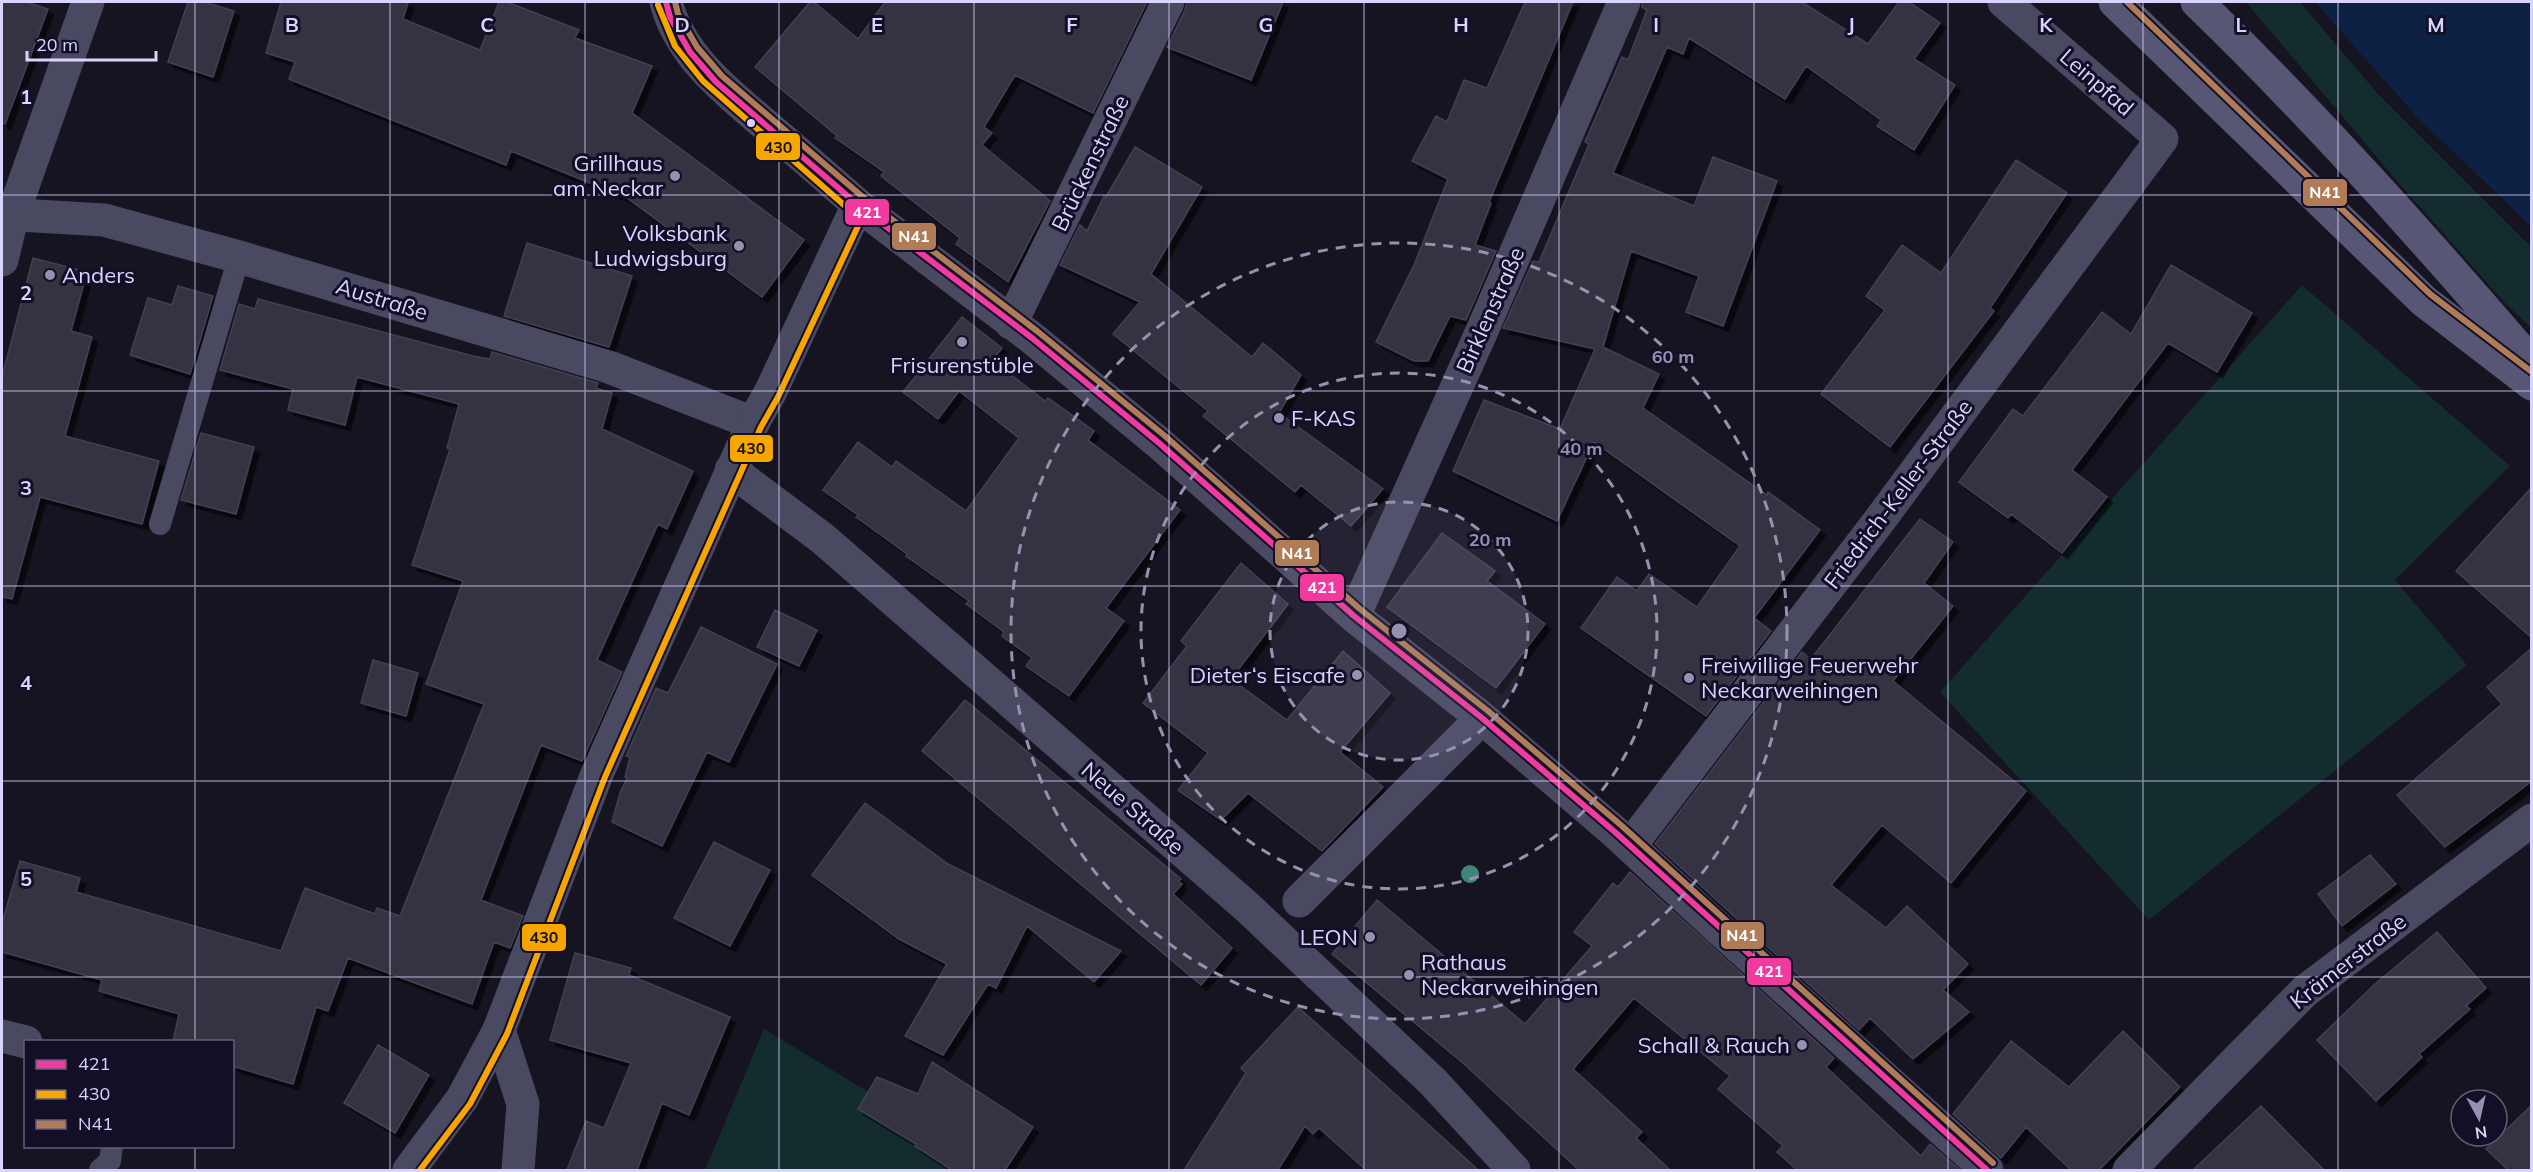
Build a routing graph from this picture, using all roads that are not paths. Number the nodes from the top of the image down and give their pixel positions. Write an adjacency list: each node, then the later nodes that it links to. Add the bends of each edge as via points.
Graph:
1 (88, 2): 10 (street)
2 (666, 2): 9 (street, via 690,52 716,82)
3 (1168, 2): 13 (street, Brückenstraße)
4 (1624, 2): 19 (street, Birklenstraße)
5 (2004, 2): 8 (street, Leinpfad)
6 (2115, 2): 15 (main road, via 2424,301)
7 (2197, 2): 14 (main road, via 2338,146)
8 (2162, 140): 22 (street, Friedrich-Keller-Straße, via 1879,521)
9 (858, 205): 13 (street); 16 (street)
10 (7, 214): 11 (street, Austraße, via 104,220); 12 (street)
11 (239, 257): 16 (street, Austraße, via 609,367); 18 (lane)
12 (2, 260)
13 (1011, 323): 19 (street, via 1160,443)
14 (2532, 364)
15 (2532, 384)
16 (753, 423): 17 (street)
17 (732, 470): 24 (street, via 597,774); 31 (street, Neue Straße, via 822,538 1254,913 1433,1082)
18 (160, 524)
19 (1354, 616): 20 (street)
20 (1482, 718): 22 (street); 23 (street)
21 (2532, 820): 33 (street, Krämerstraße, via 2305,991)
22 (1630, 846): 32 (street)
23 (1299, 901)
24 (500, 1030): 29 (street, via 462,1099); 30 (street, via 523,1104)
25 (2, 1036): 26 (street)
26 (24, 1042)
27 (112, 1148): 28 (lane, via 110,1161)
28 (100, 1170)
29 (409, 1170)
30 (518, 1170)
31 (1514, 1170)
32 (1987, 1170)
33 (2129, 1170)

